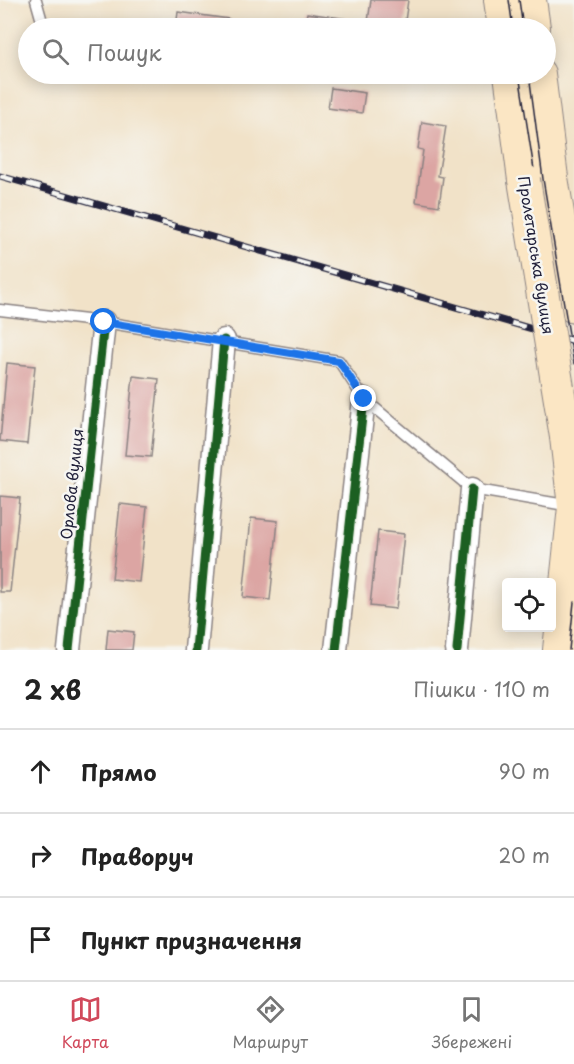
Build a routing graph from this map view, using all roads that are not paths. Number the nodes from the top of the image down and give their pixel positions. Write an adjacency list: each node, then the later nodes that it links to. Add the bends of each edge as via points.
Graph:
1 (36, 0): 4 (lane)
2 (500, 0): 5 (main road)
3 (530, 0): 6 (main road)
4 (41, 18)
5 (503, 18)
6 (533, 18)
7 (513, 84): 9 (main road, Пролетарська вулиця)
8 (539, 84): 9 (main road, Пролетарська вулиця)
9 (538, 179): 10 (main road, Пролетарська вулиця); 16 (main road, Пролетарська вулиця, bridge)
10 (574, 307)
11 (0, 310): 12 (lane)
12 (104, 322): 13 (lane); 17 (street, Орлова вулиця)
13 (224, 340): 14 (lane, via 339,361); 18 (street)
14 (364, 399): 15 (lane); 19 (street)
15 (472, 489): 16 (lane); 20 (street)
16 (574, 507): 21 (main road, Пролетарська вулиця)
17 (69, 650)
18 (196, 650)
19 (336, 650)
20 (457, 650)
21 (559, 650)

